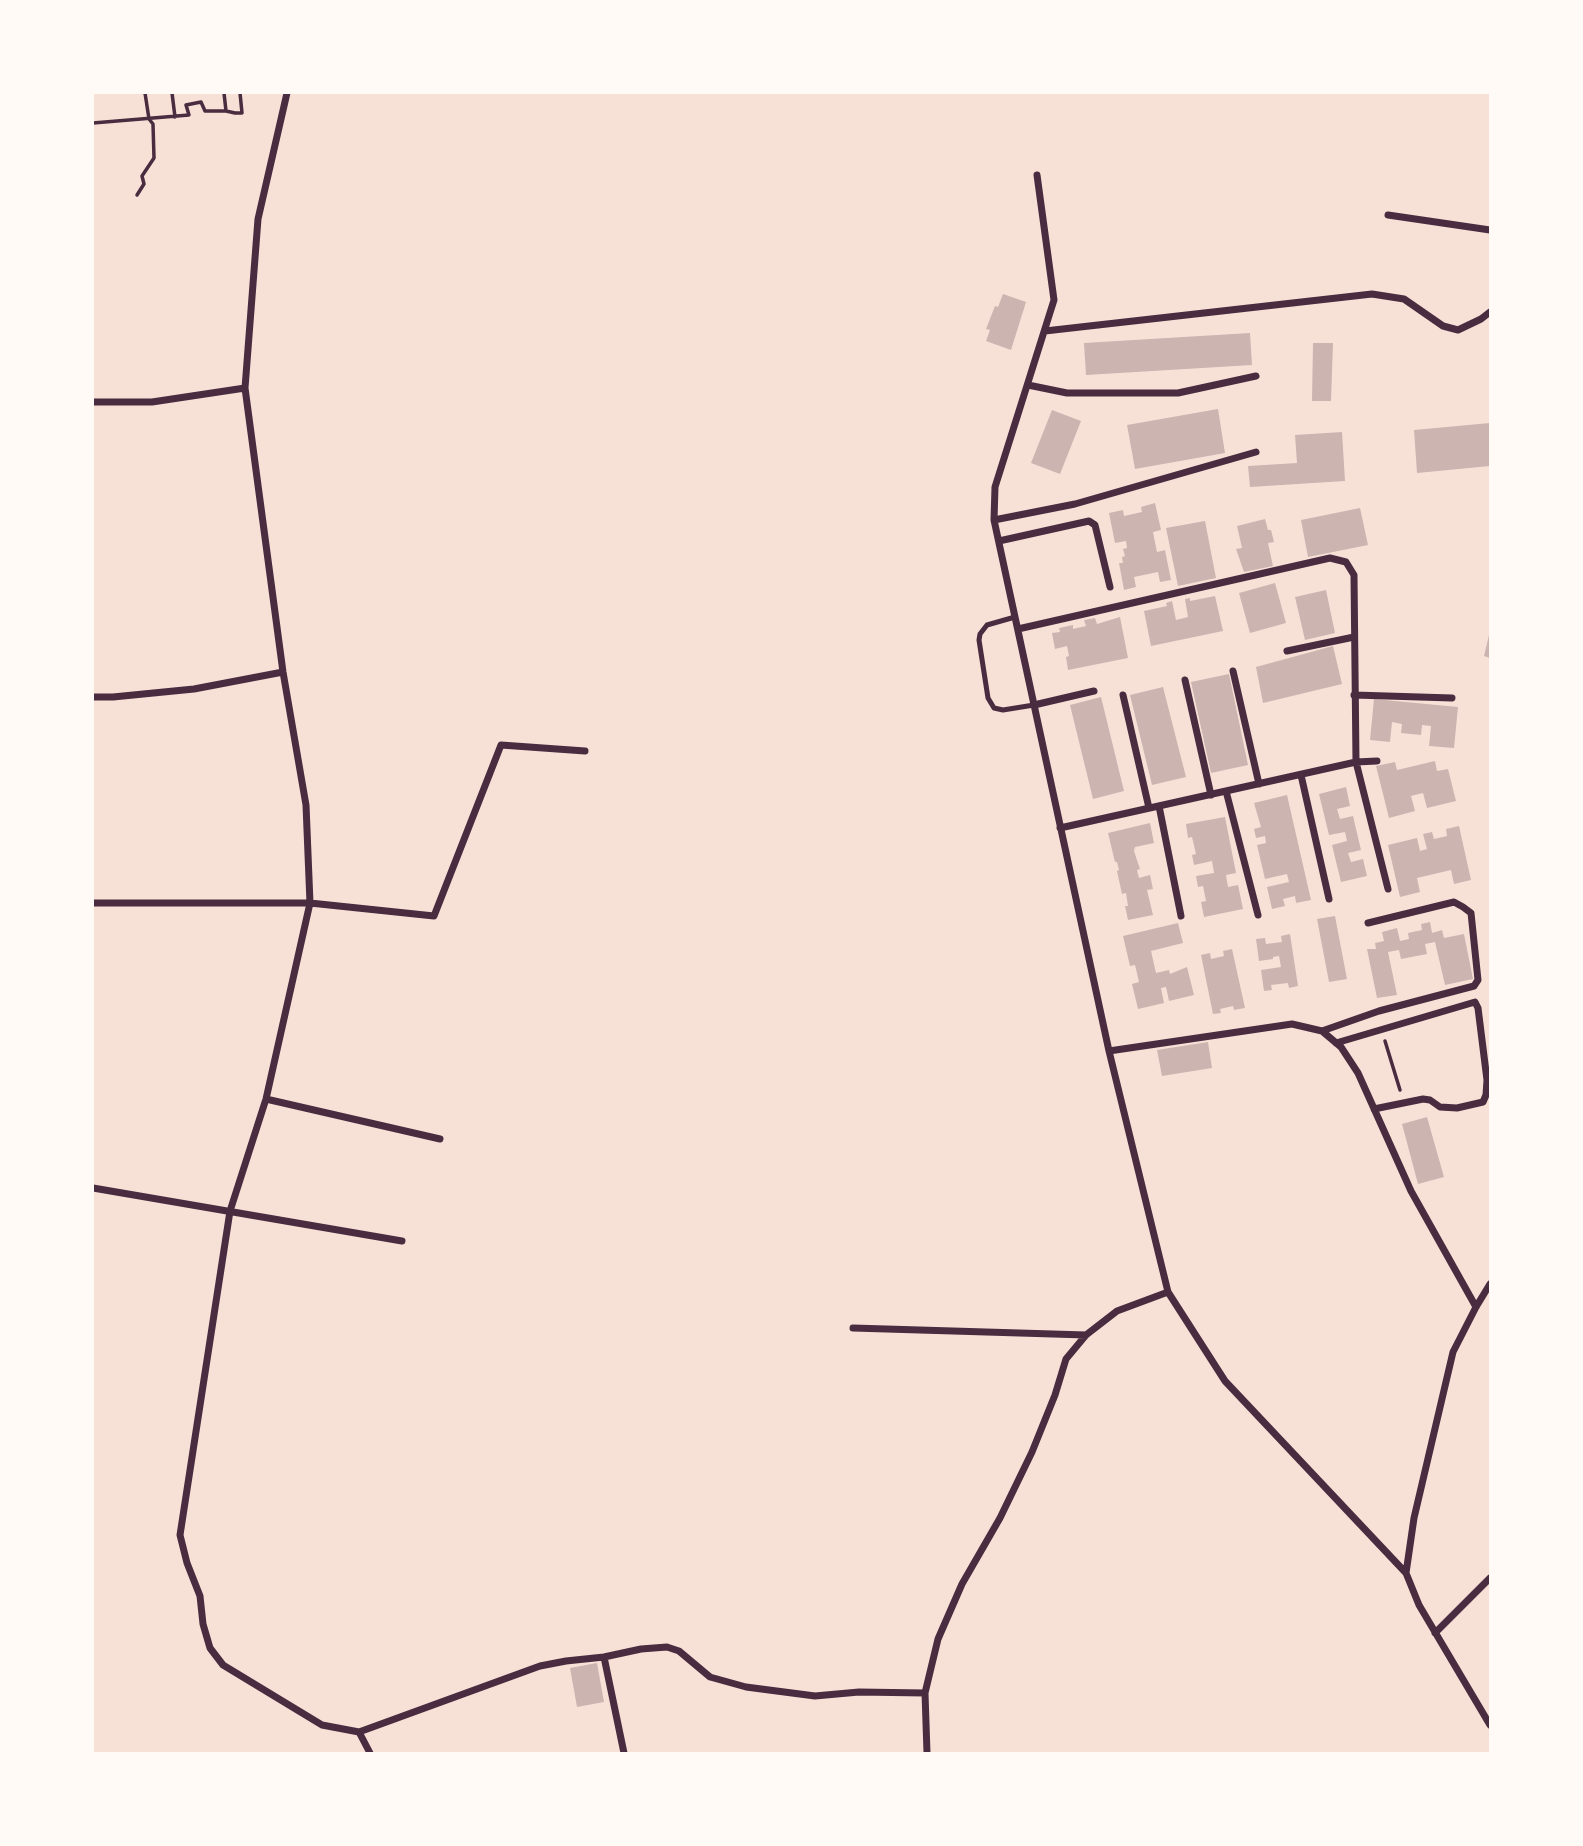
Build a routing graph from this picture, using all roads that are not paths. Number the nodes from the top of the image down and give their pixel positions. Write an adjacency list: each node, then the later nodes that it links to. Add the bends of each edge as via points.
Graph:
1 (287, 93): 9 (street, via 258,219)
2 (1037, 175): 6 (street, via 1054,300)
3 (1388, 215): 4 (street)
4 (1490, 230)
5 (1490, 312): 6 (street, via 1458,330 1443,326 1404,299 1371,294)
6 (1045, 331): 8 (street)
7 (1256, 376): 8 (street, via 1178,393 1067,393)
8 (1028, 385): 12 (street, via 995,487)
9 (245, 388): 10 (street, via 152,402); 20 (street)
10 (93, 402)
11 (1256, 452): 12 (street, via 1075,504)
12 (994, 520): 13 (street)
13 (999, 541): 14 (street, via 1088,521 1095,525); 15 (street)
14 (1110, 587)
15 (1015, 617): 16 (street); 27 (lane, via 987,625 980,634 988,698 994,708 1003,710)
16 (1018, 629): 17 (street, via 1330,558 1346,562 1354,575); 27 (street)
17 (1354, 637): 18 (street); 24 (street)
18 (1287, 651)
19 (1233, 671): 32 (street)
20 (284, 672): 25 (street, via 194,689); 40 (street, via 306,805)
21 (1185, 680): 34 (street)
22 (1094, 691): 27 (street)
23 (1123, 695): 36 (street)
24 (1354, 695): 26 (street); 30 (street)
25 (93, 696)
26 (1452, 698)
27 (1034, 705): 37 (street)
28 (585, 751): 40 (street, via 501,745 434,916)
29 (1377, 761): 30 (street)
30 (1356, 762): 31 (street); 38 (street)
31 (1301, 775): 32 (street); 39 (street)
32 (1259, 784): 33 (street)
33 (1226, 791): 34 (street); 42 (street)
34 (1211, 795): 35 (street)
35 (1158, 806): 36 (street); 43 (street)
36 (1149, 808): 37 (street)
37 (1060, 828): 47 (street)
38 (1388, 889)
39 (1329, 899)
40 (310, 902): 41 (street); 48 (street)
41 (93, 903)
42 (1258, 915)
43 (1181, 916)
44 (1368, 923): 45 (street, via 1454,902 1471,913 1478,979 1474,986)
45 (1322, 1031): 46 (street); 47 (street, via 1292,1024)
46 (1336, 1043): 49 (street, via 1358,1073); 49 (street, via 1475,1002 1487,1080 1483,1102 1457,1108 1423,1099)
47 (1109, 1051): 55 (street)
48 (266, 1099): 50 (street); 52 (street)
49 (1374, 1109): 56 (street, via 1410,1191)
50 (440, 1139)
51 (93, 1188): 52 (street)
52 (230, 1211): 53 (street); 65 (street, via 180,1535 200,1596 210,1648 223,1665 322,1725)
53 (402, 1241)
54 (1490, 1284): 56 (street)
55 (1168, 1292): 58 (street, via 1117,1311); 59 (street, via 1225,1381)
56 (1476, 1307): 59 (street, via 1453,1352 1414,1518)
57 (853, 1328): 58 (street)
58 (1086, 1335): 63 (street, via 1066,1359 1032,1452 962,1584 938,1639)
59 (1406, 1573): 61 (street)
60 (1490, 1578): 61 (street)
61 (1435, 1633): 64 (street)
62 (604, 1657): 63 (street, via 667,1647 679,1651 710,1677 746,1687 815,1696); 65 (street, via 540,1666); 67 (street)
63 (925, 1693): 68 (street)
64 (1490, 1725)
65 (359, 1731): 66 (street)
66 (370, 1753)
67 (624, 1753)
68 (927, 1753)

